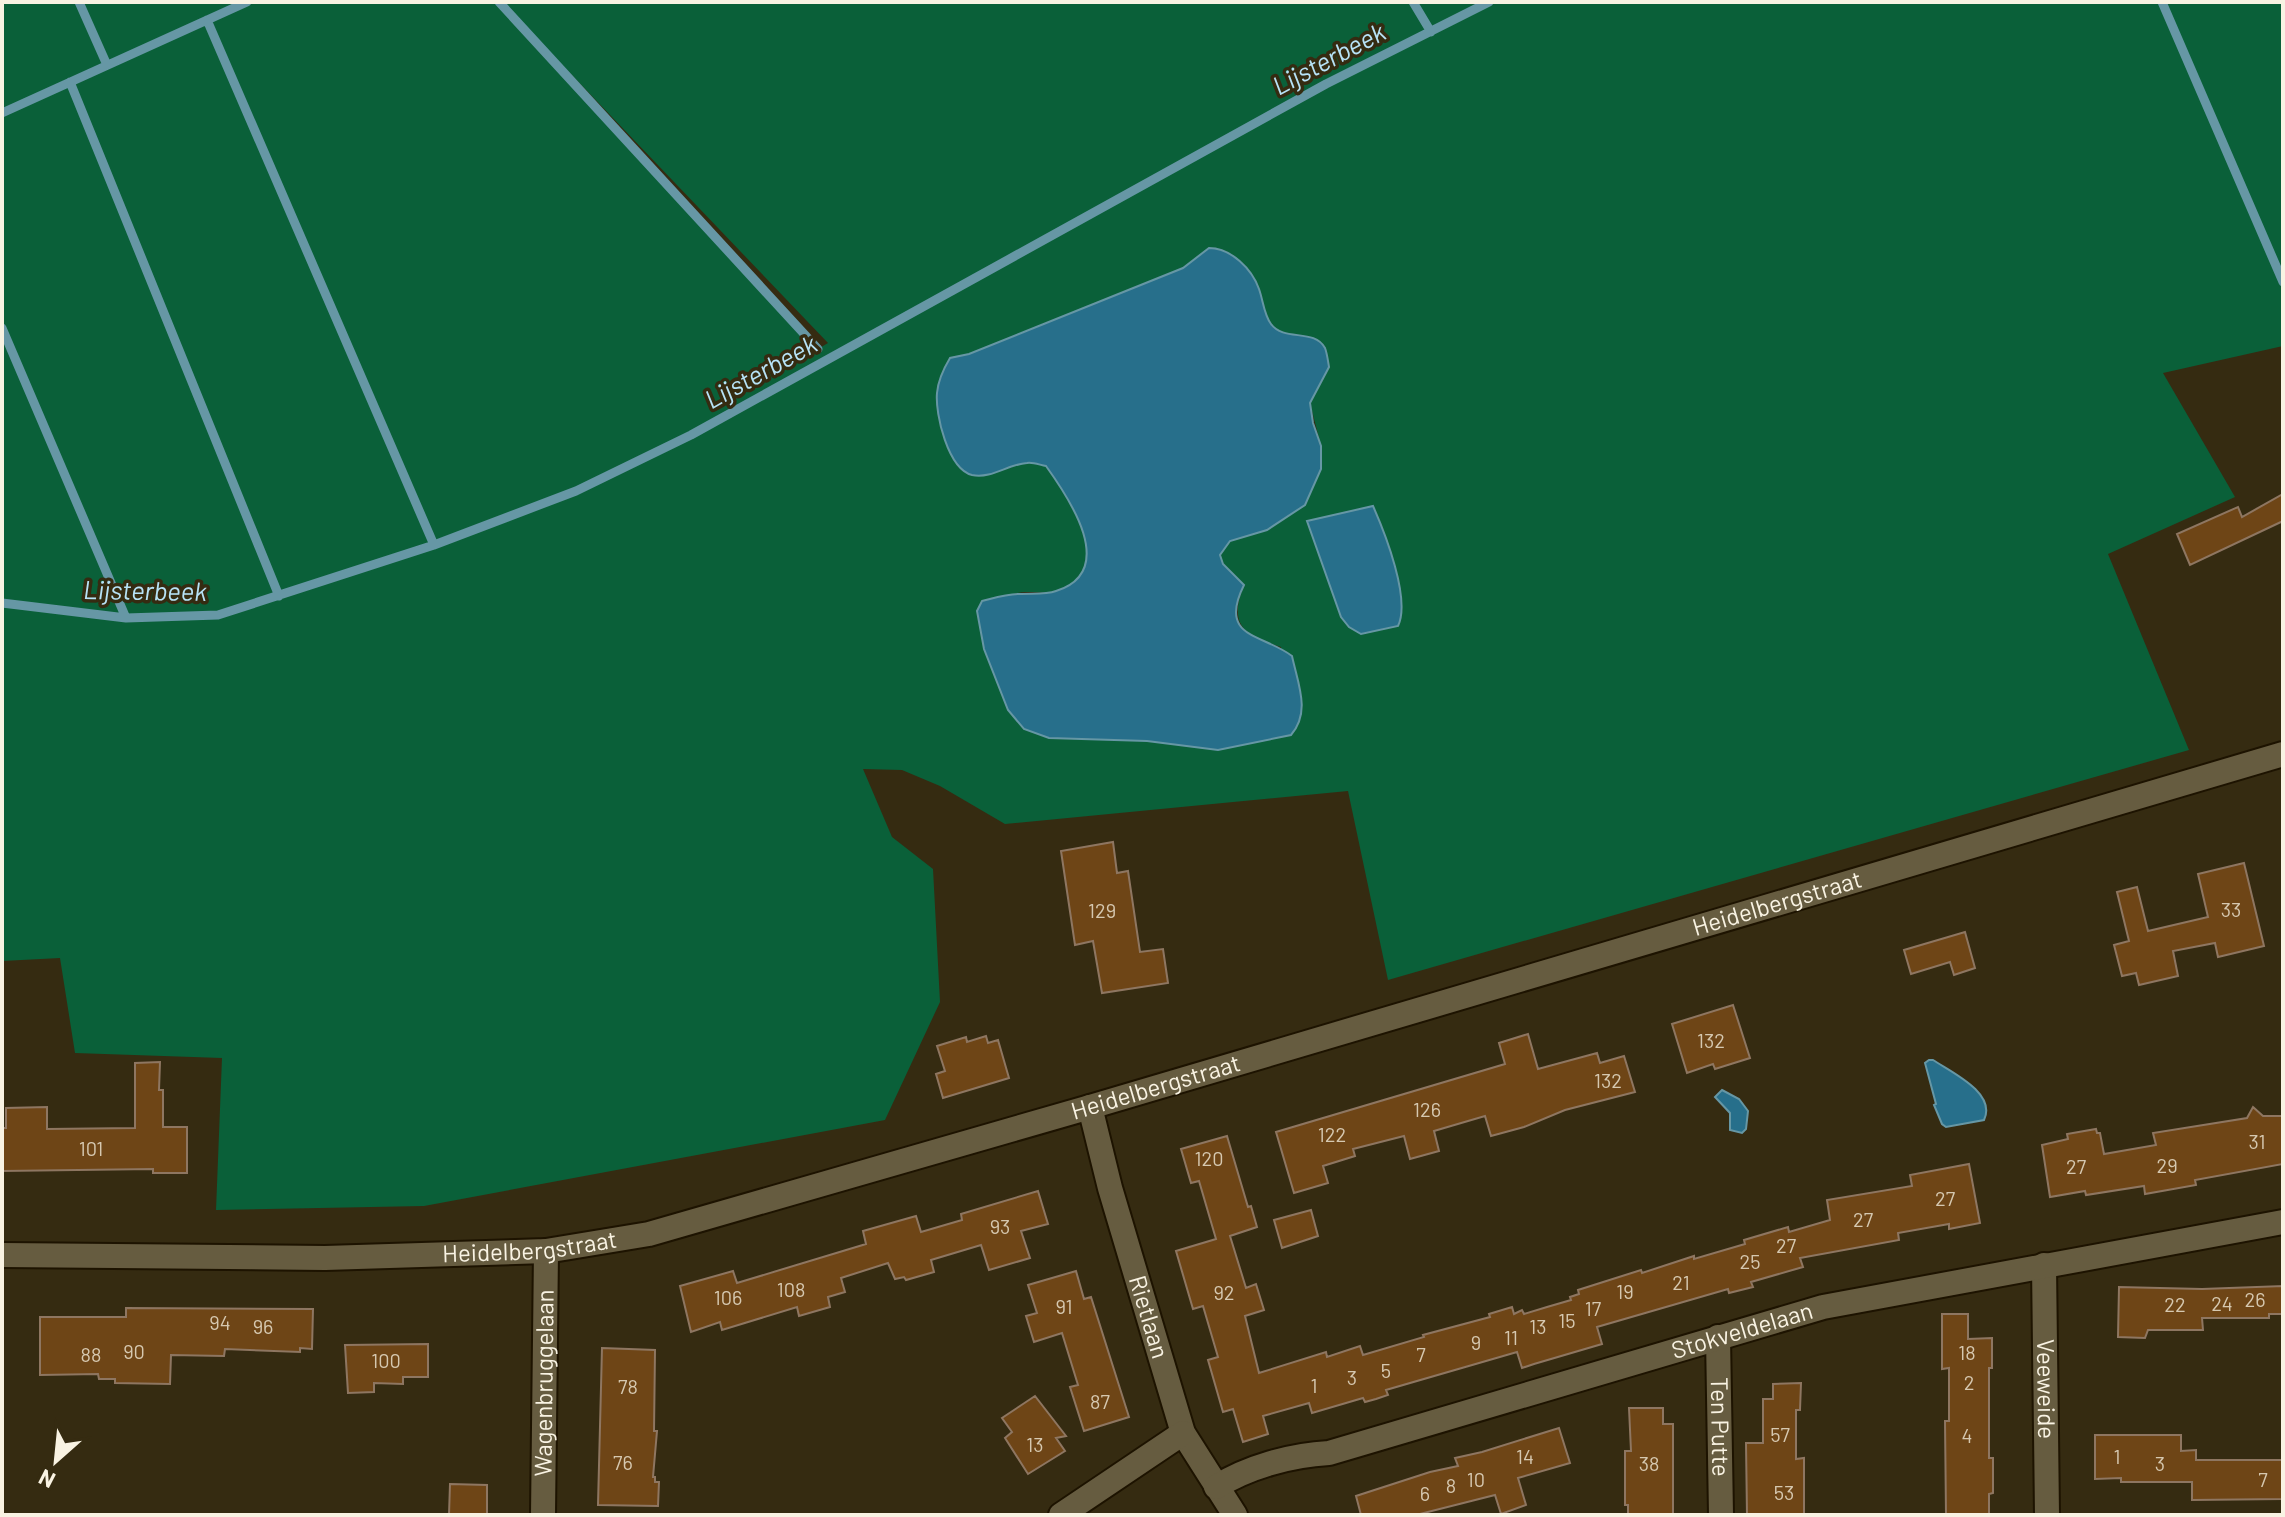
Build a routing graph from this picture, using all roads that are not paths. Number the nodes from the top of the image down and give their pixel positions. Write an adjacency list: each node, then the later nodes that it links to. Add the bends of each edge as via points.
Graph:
1 (2283, 754): 2 (street, Heidelbergstraat)
2 (1090, 1107): 4 (street, Heidelbergstraat, via 649,1234); 8 (street, Rietlaan)
3 (2283, 1222): 6 (street, Stokveldelaan)
4 (546, 1251): 5 (street, Heidelbergstraat, via 325,1258); 10 (street, Wagenbruggelaan)
5 (2, 1255)
6 (2044, 1265): 7 (street, Stokveldelaan, via 1823,1307); 14 (street, Veeweide)
7 (1718, 1337): 9 (street, Stokveldelaan, via 1329,1453 1304,1454); 13 (street, Ten Putte)
8 (1183, 1433): 9 (street, Rietlaan); 11 (street)
9 (1216, 1487): 12 (street, Rietlaan)
10 (543, 1515)
11 (1061, 1515)
12 (1235, 1515)
13 (1721, 1515)
14 (2047, 1515)

